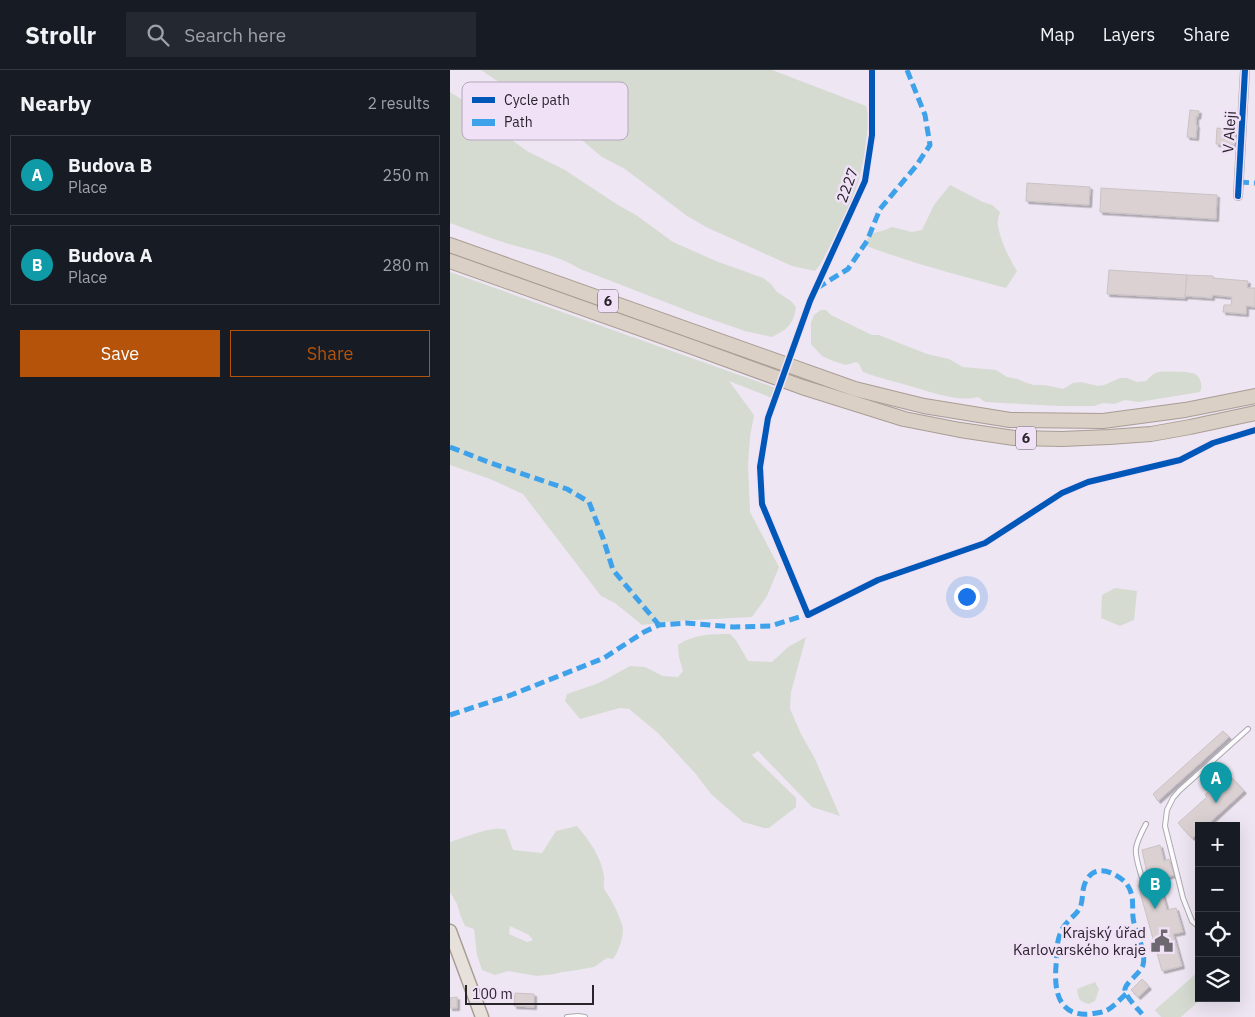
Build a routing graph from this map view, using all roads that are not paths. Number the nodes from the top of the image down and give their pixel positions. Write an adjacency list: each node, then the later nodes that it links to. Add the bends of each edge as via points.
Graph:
1 (1245, 70): 2 (street, V Aleji)
2 (1238, 196)
3 (450, 245): 5 (highway, 6, via 855,389 924,406 1010,420 1103,421)
4 (450, 261): 6 (highway, 6, via 802,387 904,419 960,430 1014,438 1109,437 1151,434)
5 (1255, 396)
6 (1255, 413)
7 (1248, 729): 10 (lane, via 1179,791 1167,810 1165,826 1183,898)
8 (1146, 824): 9 (lane, via 1135,850)
9 (1142, 878)
10 (1195, 924)
11 (450, 930): 12 (main road)
12 (482, 1017)
13 (567, 1017): 14 (lane)
14 (585, 1017)

